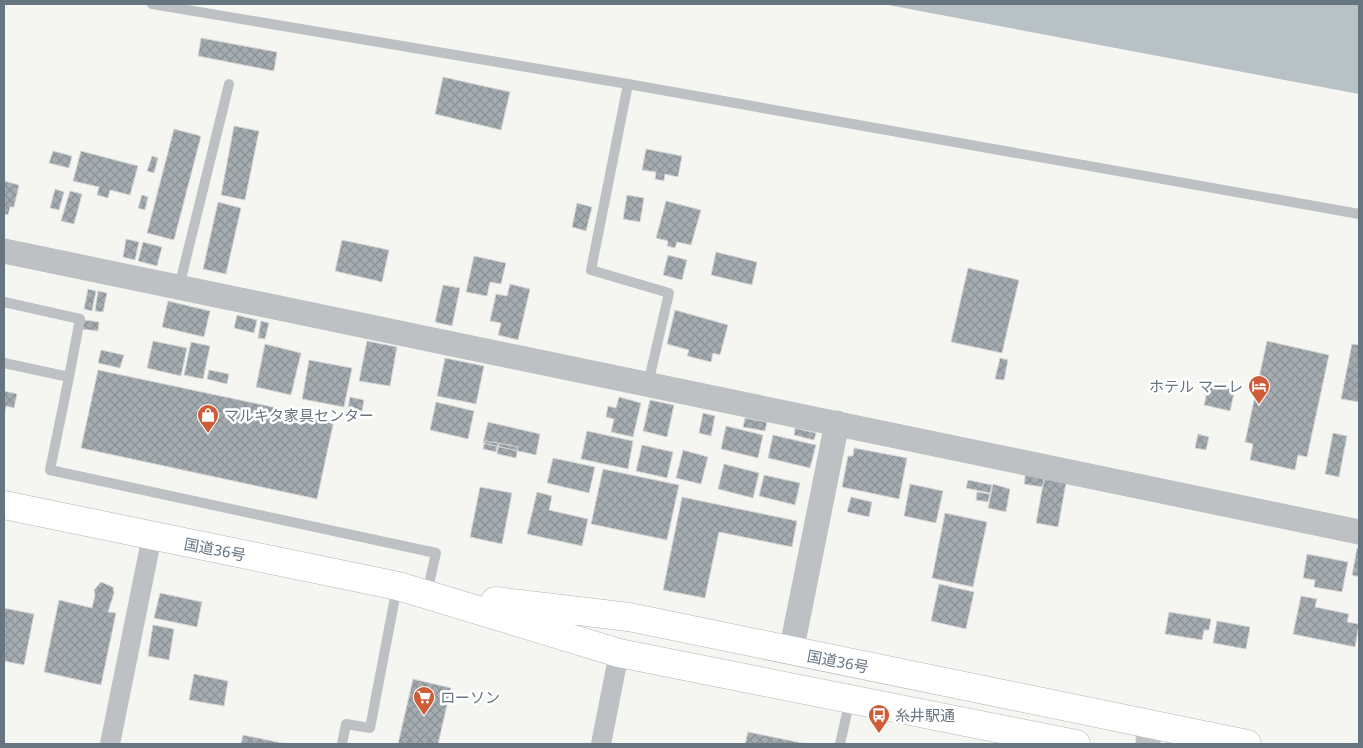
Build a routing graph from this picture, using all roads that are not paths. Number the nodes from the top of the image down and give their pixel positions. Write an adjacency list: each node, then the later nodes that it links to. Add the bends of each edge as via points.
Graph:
1 (152, 4): 3 (lane)
2 (229, 84): 6 (lane)
3 (628, 84): 4 (lane); 10 (lane, via 591,270 670,293)
4 (1359, 214)
5 (4, 251): 6 (street)
6 (178, 288): 10 (street)
7 (4, 302): 9 (lane, via 80,318)
8 (4, 364): 9 (lane)
9 (69, 377): 16 (lane, via 50,470 436,553)
10 (648, 384): 11 (street)
11 (837, 423): 13 (street); 17 (street)
12 (4, 505): 14 (highway, 国道36号)
13 (1359, 532)
14 (152, 536): 15 (highway, 国道36号); 22 (street)
15 (398, 586): 16 (highway, 国道36号); 23 (lane, via 370,728 346,724)
16 (427, 593): 17 (highway, 国道36号, via 629,618); 18 (highway, 国道36号)
17 (791, 652): 20 (highway, 国道36号)
18 (620, 653): 19 (highway, 国道36号); 24 (street)
19 (850, 699): 25 (lane); 26 (highway, 国道36号)
20 (1148, 734): 21 (highway, 国道36号)
21 (1181, 738): 27 (highway, 国道36号)
22 (110, 744)
23 (342, 744)
24 (601, 744)
25 (840, 744)
26 (1076, 744)
27 (1247, 744)

